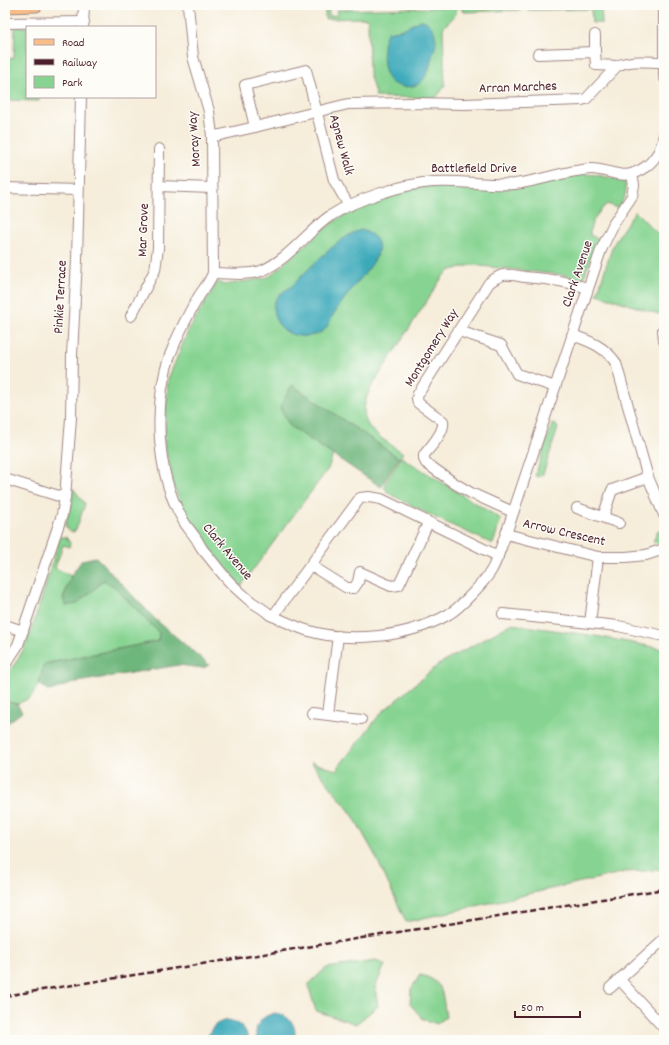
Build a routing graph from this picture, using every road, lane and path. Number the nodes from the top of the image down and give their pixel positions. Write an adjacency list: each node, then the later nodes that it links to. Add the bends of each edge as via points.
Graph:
1 (36, 5): 5 (main road)
2 (84, 5): 7 (street)
3 (188, 5): 21 (street, Moray Way, via 193,57 209,111)
4 (664, 5): 9 (street)
5 (5, 6)
6 (5, 23): 7 (street)
7 (84, 24)
8 (595, 35): 10 (street)
9 (664, 50): 12 (street)
10 (595, 52): 11 (street); 13 (street)
11 (538, 54)
12 (664, 62): 14 (street, via 630,62); 15 (street)
13 (596, 65): 14 (street); 16 (street)
14 (617, 66): 16 (street, Arran Marches)
15 (664, 77)
16 (598, 85): 18 (street, Arran Marches, via 582,100 348,104)
17 (81, 98): 27 (street, Pinkie Terrace)
18 (318, 112): 19 (street, Arran Marches); 19 (street, Agnew Walk, via 306,70 245,85); 28 (street, Agnew Walk, via 334,180)
19 (255, 127): 21 (street, Arran Marches)
20 (664, 135): 23 (street, via 655,159 649,166)
21 (212, 136): 26 (street, Moray Way)
22 (159, 149): 24 (street, Mar Grove)
23 (632, 174): 28 (street, Battlefield Drive, via 592,169 514,184 433,182 392,190); 30 (street, Clark Avenue, via 632,196 604,242)
24 (159, 186): 26 (street, Mar Grove); 31 (street, Mar Grove, via 157,263)
25 (5, 188): 27 (street)
26 (212, 188): 29 (street, Moray Way)
27 (78, 190): 39 (street, Pinkie Terrace, via 71,418)
28 (349, 206): 29 (street, Battlefield Drive, via 330,216 280,259 261,271)
29 (213, 272): 52 (street, Clark Avenue, via 187,317 170,356 161,397 160,447 168,485 183,520 202,549 248,599)
30 (587, 288): 33 (street, Montgomery Way, via 558,280 503,275 489,283); 34 (street, Clark Avenue)
31 (131, 316)
32 (664, 328): 35 (street)
33 (459, 331): 36 (street, via 502,346 517,374); 41 (street, Montgomery Way, via 418,394 418,403 443,421 444,425 424,455 424,459 454,483)
34 (572, 335): 36 (street, Clark Avenue); 37 (street, via 598,345 612,356 616,363)
35 (664, 341)
36 (555, 387): 41 (street, Clark Avenue)
37 (648, 477): 42 (street); 43 (street, Arrow Crescent, via 612,490)
38 (5, 479): 39 (street)
39 (65, 498): 55 (street, Pinkie Terrace, via 62,515)
40 (577, 508): 43 (street, Arrow Crescent)
41 (513, 512): 46 (street, Clark Avenue)
42 (664, 515)
43 (603, 518): 45 (street, Arrow Crescent)
44 (428, 523): 48 (street); 50 (street, via 381,499 360,498); 50 (street, via 399,585 391,586 360,572 354,588 347,588 314,568)
45 (619, 523)
46 (506, 534): 48 (street, Clark Avenue); 49 (street, Arrow Crescent)
47 (664, 549): 49 (street, Arrow Crescent, via 646,555)
48 (498, 556): 56 (street, Clark Avenue, via 491,571 448,615 411,631 381,636)
49 (598, 557): 53 (street)
50 (309, 568): 52 (street)
51 (503, 614): 53 (street)
52 (273, 616): 56 (street, Clark Avenue, via 307,631)
53 (590, 623): 57 (street)
54 (5, 625): 55 (street)
55 (23, 631): 58 (street, Pinkie Terrace, via 14,653)
56 (338, 636): 60 (street)
57 (664, 636)
58 (5, 665)
59 (312, 713): 60 (street)
60 (328, 714): 61 (street)
61 (361, 719)
62 (664, 939): 63 (street)
63 (619, 979): 64 (street); 65 (street)
64 (610, 988)
65 (664, 1028)

